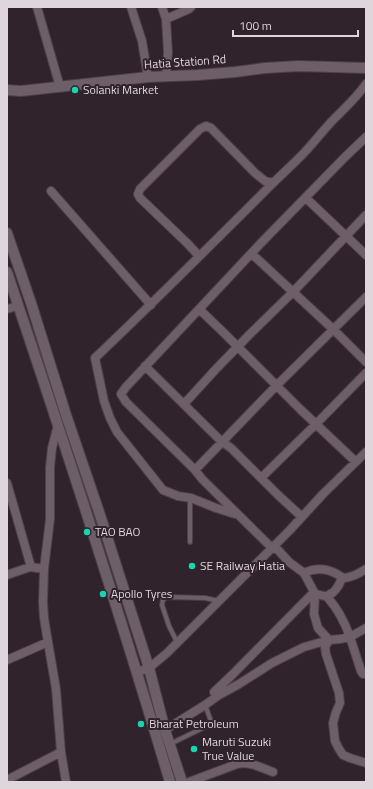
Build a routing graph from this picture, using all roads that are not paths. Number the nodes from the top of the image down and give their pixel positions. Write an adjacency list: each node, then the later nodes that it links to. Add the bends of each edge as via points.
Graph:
1 (37, 7): 10 (street)
2 (131, 7): 7 (street, via 142,42)
3 (162, 7): 5 (street)
4 (191, 7): 5 (street)
5 (166, 19): 8 (street)
6 (366, 68): 8 (main road, Hatia Station Rd, via 298,66)
7 (148, 77): 8 (main road, Hatia Station Rd); 10 (main road, Hatia Station Rd)
8 (166, 77)
9 (366, 84): 13 (street)
10 (60, 87): 11 (main road, Hatia Station Rd)
11 (7, 90)
12 (364, 142): 15 (street)
13 (273, 183): 21 (street); 21 (street, via 265,181 255,173 211,128 206,126 200,129 140,189 138,194)
14 (51, 191): 25 (street)
15 (306, 198): 18 (street); 19 (street)
16 (366, 216): 18 (street)
17 (7, 234): 64 (main road)
18 (347, 236): 20 (street); 23 (street)
19 (252, 254): 23 (street); 28 (street)
20 (366, 255)
21 (199, 256): 25 (street)
22 (7, 272): 26 (main road)
23 (293, 292): 29 (street); 30 (street)
24 (366, 297): 29 (street)
25 (151, 305): 44 (street, via 95,358 96,366 104,401 117,432 163,490)
26 (18, 306): 27 (street); 37 (main road)
27 (7, 309)
28 (199, 309): 30 (street); 32 (street)
29 (334, 330): 31 (street); 34 (street)
30 (238, 347): 34 (street); 35 (street)
31 (366, 362)
32 (145, 366): 35 (street); 41 (street, via 121,394)
33 (366, 373): 36 (street)
34 (277, 385): 36 (street); 38 (street)
35 (184, 404): 38 (street)
36 (316, 424): 40 (street); 42 (street)
37 (58, 425): 50 (street, via 50,466 49,524); 65 (main road)
38 (222, 442): 41 (street); 42 (street)
39 (366, 452): 40 (street)
40 (356, 462): 46 (street)
41 (195, 470): 45 (street)
42 (261, 478): 46 (street)
43 (7, 483): 49 (street)
44 (191, 498): 45 (street); 47 (lane)
45 (238, 515): 48 (street)
46 (302, 517): 48 (street)
47 (190, 542)
48 (272, 548): 52 (street, via 278,550); 57 (street)
49 (30, 567): 50 (street); 53 (street)
50 (44, 569): 61 (street, via 43,602)
51 (366, 570): 54 (street, via 348,578)
52 (304, 573): 54 (street, via 320,568); 55 (street)
53 (7, 575)
54 (342, 577): 56 (street, via 341,582)
55 (314, 593): 56 (street, via 324,596); 60 (street, via 314,614 318,628); 67 (street)
56 (330, 594): 59 (street, via 328,598 335,606)
57 (219, 601): 62 (street); 62 (lane, via 205,598 163,599 162,604 169,626)
58 (366, 628): 59 (street)
59 (350, 636): 60 (street); 66 (street, via 361,671)
60 (329, 640): 68 (street, via 291,653); 72 (street, via 325,648 326,654 340,703 333,723 335,741 343,755)
61 (48, 642): 63 (street); 71 (street, via 56,689)
62 (177, 642): 64 (street)
63 (7, 660)
64 (149, 668): 65 (street); 69 (main road)
65 (137, 672): 78 (main road)
66 (366, 674)
67 (214, 692)
68 (205, 705): 69 (street); 70 (lane, via 211,724)
69 (165, 730): 70 (main road)
70 (170, 744): 79 (main road)
71 (61, 752): 76 (street); 77 (street)
72 (358, 760): 73 (street); 74 (street)
73 (366, 763)
74 (366, 770)
75 (273, 772): 80 (street, via 241,763)
76 (7, 780)
77 (66, 782)
78 (170, 782)
79 (182, 782)
80 (189, 782)

